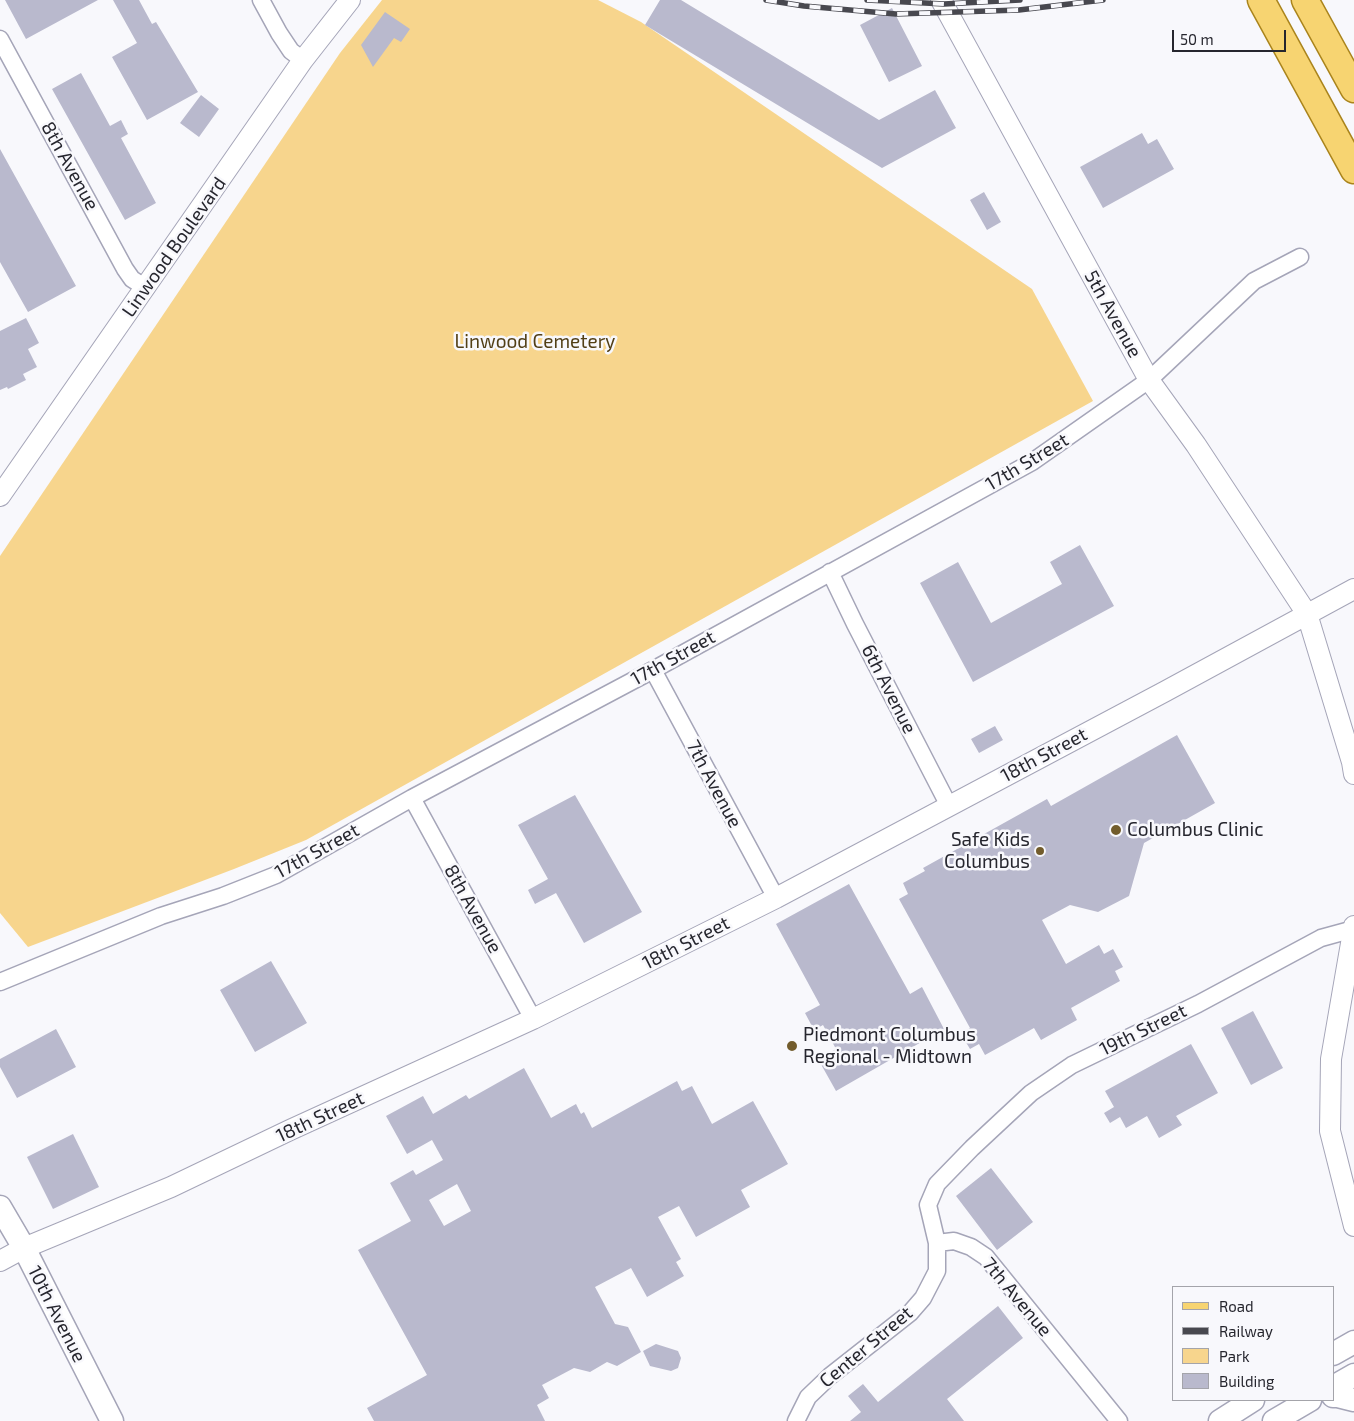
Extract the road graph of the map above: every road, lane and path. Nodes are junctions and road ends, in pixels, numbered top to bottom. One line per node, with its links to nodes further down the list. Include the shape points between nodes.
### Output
1 (261, 0): 7 (street, via 291,51)
2 (350, 0): 7 (street, Linwood Boulevard)
3 (941, 0): 12 (street, 5th Avenue)
4 (1261, 0): 9 (main road)
5 (1311, 10): 8 (main road)
6 (0, 39): 11 (street, 8th Avenue, via 125,269 132,279)
7 (303, 60): 11 (street, Linwood Boulevard)
8 (1354, 89)
9 (1354, 170)
10 (1300, 257): 12 (street, 17th Street, via 1254,281)
11 (146, 288): 13 (street, Linwood Boulevard)
12 (1149, 380): 14 (street, 17th Street, via 1032,462); 16 (street, 5th Avenue, via 1196,445)
13 (0, 496)
14 (830, 572): 17 (street, 17th Street); 20 (street, 6th Avenue)
15 (1354, 589): 16 (street, 18th Street)
16 (1307, 614): 18 (street, 5th Avenue); 20 (street, 18th Street)
17 (652, 670): 19 (street, 17th Street); 21 (street, 7th Avenue)
18 (1354, 774)
19 (412, 798): 23 (street, 17th Street, via 276,875 160,916); 24 (street, 8th Avenue)
20 (948, 806): 21 (street, 18th Street)
21 (776, 898): 24 (street, 18th Street)
22 (1354, 927): 26 (street, via 1331,1059 1330,1131); 27 (street, 19th Street, via 1321,938 1198,1004 1072,1065 1031,1093 937,1184 928,1205)
23 (0, 982)
24 (533, 1019): 28 (street, 18th Street, via 171,1187)
25 (0, 1207): 28 (main road, 10th Avenue)
26 (1354, 1226)
27 (937, 1243): 39 (street, Center Street, via 937,1271 923,1298 910,1313 824,1381 808,1398); 40 (street, 7th Avenue, via 954,1241 986,1257)
28 (24, 1248): 29 (street, 18th Street); 38 (main road, 10th Avenue)
29 (0, 1261)
30 (1354, 1342): 31 (main road)
31 (1334, 1353)
32 (1354, 1375): 33 (main road)
33 (1334, 1386)
34 (1334, 1396): 35 (main road)
35 (1354, 1400)
36 (1251, 1401): 41 (main road)
37 (1308, 1401): 42 (main road)
38 (112, 1421)
39 (796, 1421)
40 (1119, 1421)
41 (1220, 1421)
42 (1274, 1421)

